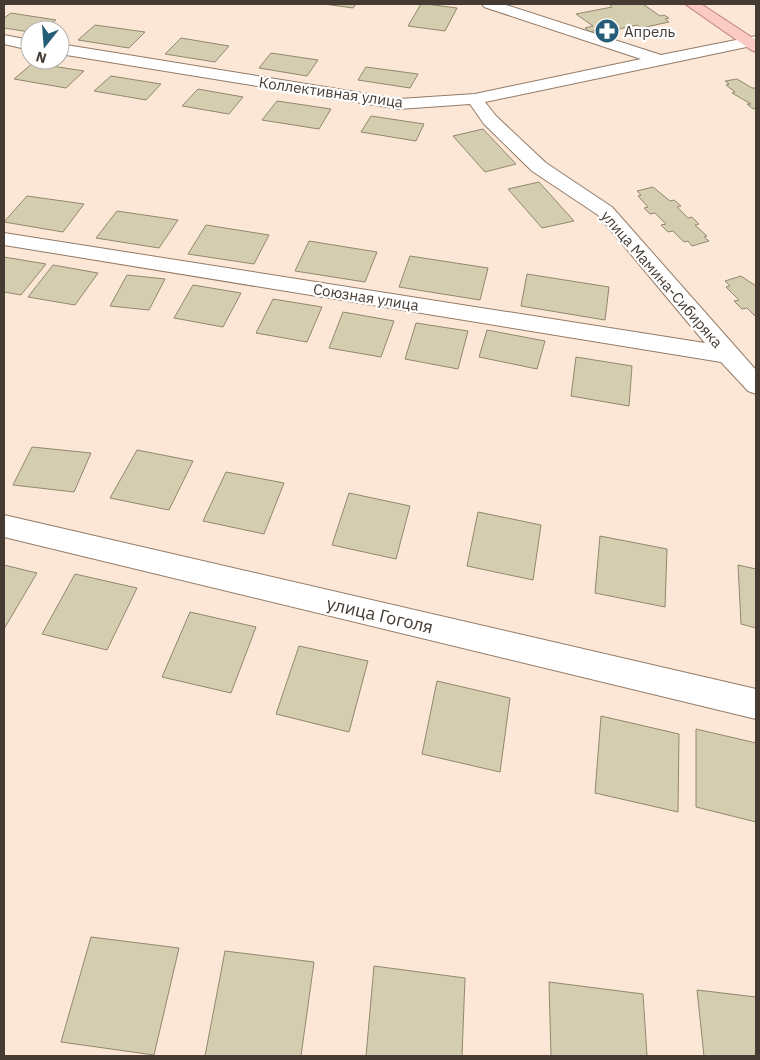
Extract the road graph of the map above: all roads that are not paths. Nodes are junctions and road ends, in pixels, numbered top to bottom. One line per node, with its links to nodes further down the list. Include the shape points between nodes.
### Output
1 (488, 4): 7 (street)
2 (692, 4): 5 (main road)
3 (4, 40): 4 (street)
4 (20, 43)
5 (754, 43): 7 (street, Коллективная улица)
6 (70, 51): 8 (street, Коллективная улица, via 400,104)
7 (657, 59): 8 (street, Коллективная улица)
8 (475, 99): 10 (street, улица Мамина-Сибиряка, via 490,120 539,167 605,211)
9 (4, 239): 10 (street, Союзная улица)
10 (728, 355): 11 (street, улица Мамина-Сибиряка)
11 (756, 385)
12 (4, 526): 13 (street, улица Гоголя)
13 (756, 704)

